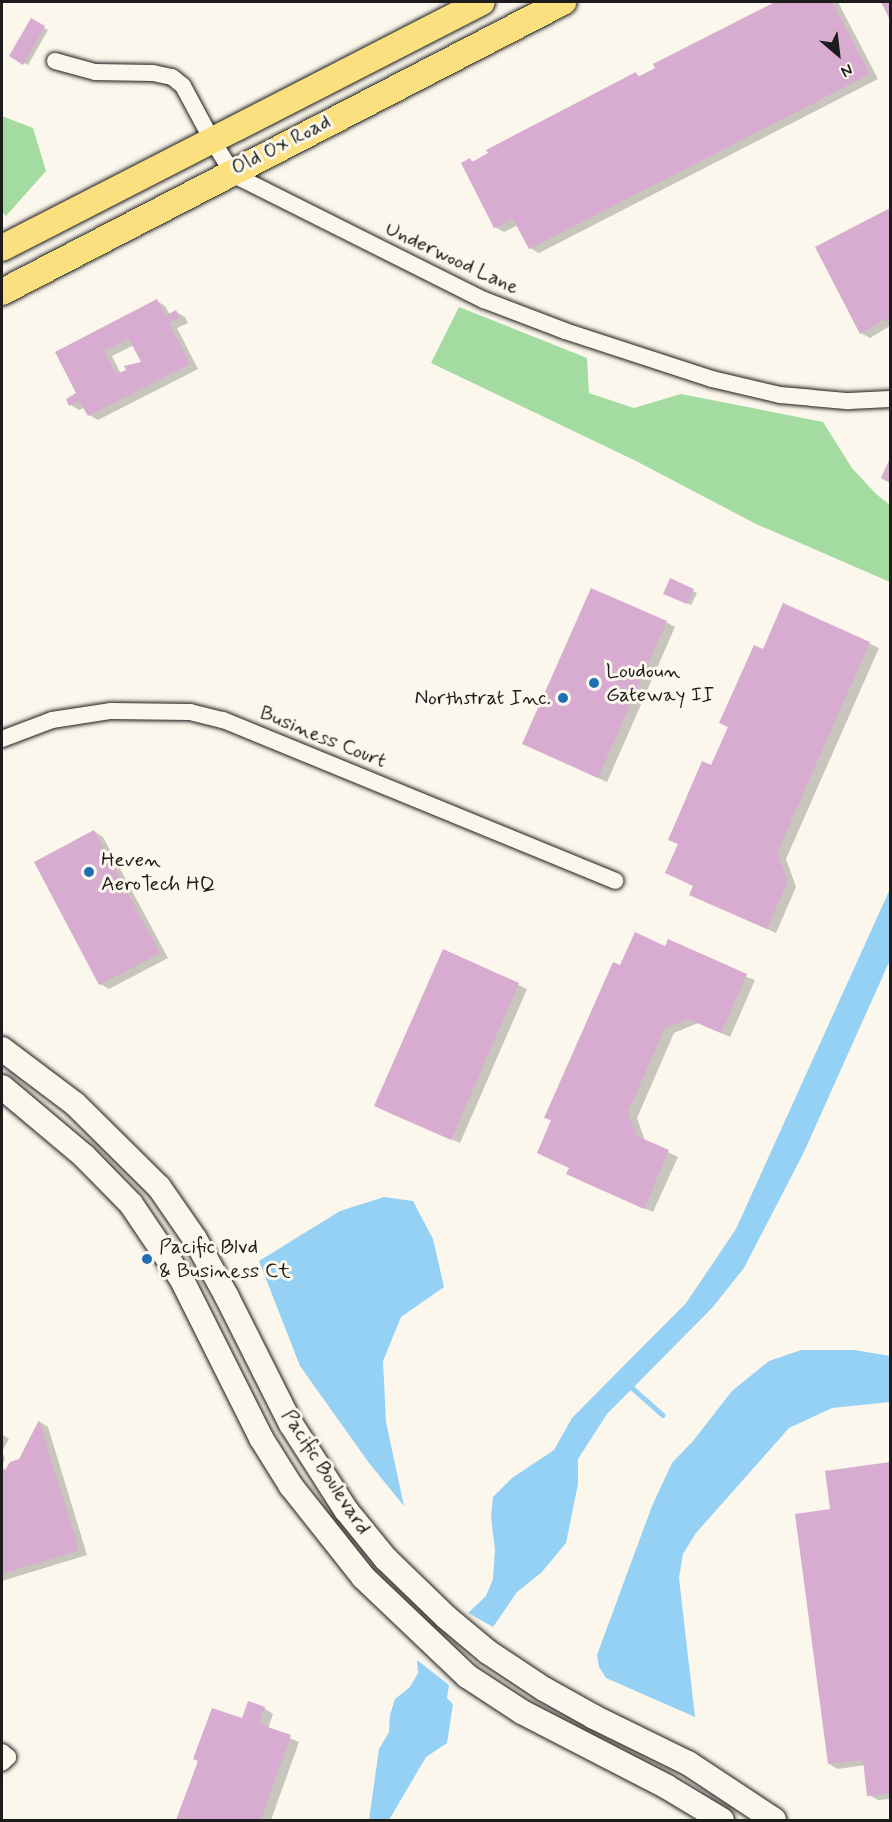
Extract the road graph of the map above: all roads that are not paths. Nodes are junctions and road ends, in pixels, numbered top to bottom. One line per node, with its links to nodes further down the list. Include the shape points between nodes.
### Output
1 (482, 2): 4 (main road, Old Ox Road)
2 (563, 2): 5 (main road, Old Ox Road)
3 (55, 61): 4 (street, Underwood Lane, via 95,72 172,78 183,86)
4 (212, 140): 5 (street, Underwood Lane); 6 (main road, Old Ox Road)
5 (231, 171): 7 (main road, Old Ox Road); 8 (street, Underwood Lane, via 258,189 474,295 556,328 712,379 780,395 849,401)
6 (2, 248)
7 (2, 292)
8 (891, 399)
9 (2, 739): 10 (street, Business Court, via 52,720 111,711 154,710 223,720)
10 (615, 881)
11 (2, 1049): 16 (main road, Pacific Boulevard, via 75,1104 159,1187 200,1249 291,1424 346,1510 386,1559 488,1652 594,1717 688,1763)
12 (2, 1087): 15 (main road, Pacific Boulevard, via 58,1133 130,1204 181,1278 261,1438 291,1486 363,1577 467,1676 522,1712 667,1787)
13 (2, 1752): 14 (street, via 8,1757)
14 (2, 1764)
15 (722, 1821)
16 (774, 1821)

